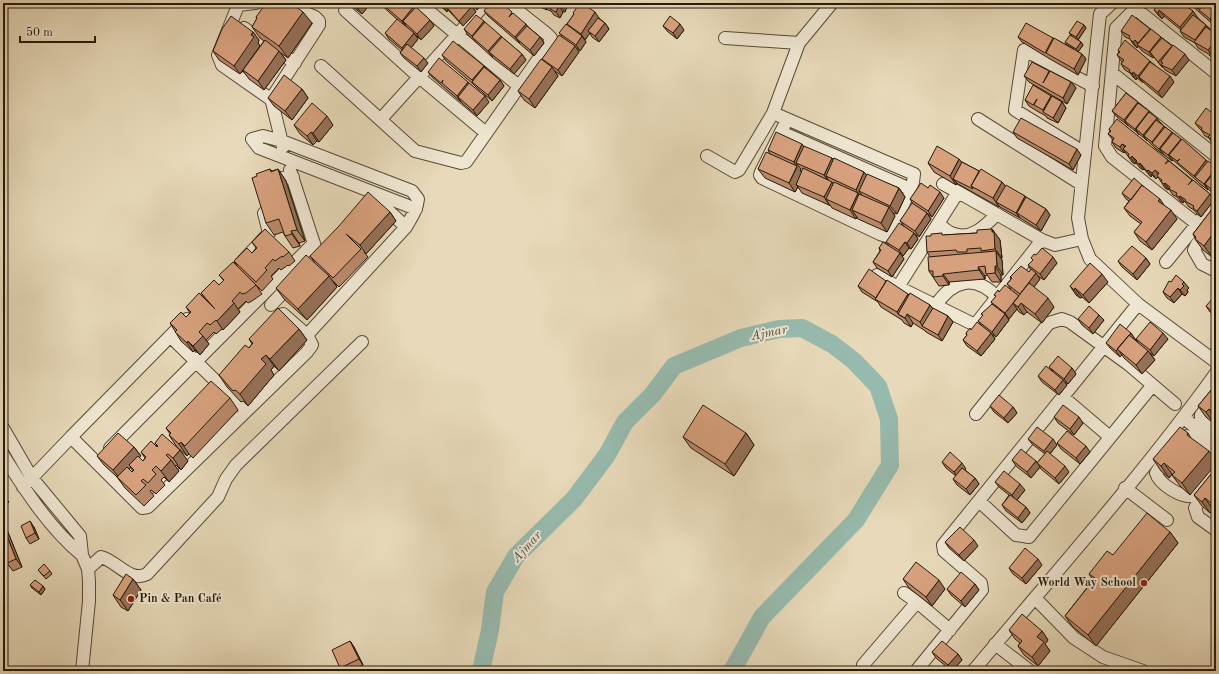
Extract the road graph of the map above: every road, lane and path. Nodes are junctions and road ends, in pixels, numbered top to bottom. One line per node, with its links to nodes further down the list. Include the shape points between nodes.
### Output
1 (256, 3): 8 (street)
2 (283, 3): 15 (street, via 319,21)
3 (419, 3): 12 (street)
4 (486, 3): 12 (street)
5 (508, 3): 21 (street, via 551,38 550,44)
6 (832, 3): 14 (street)
7 (1112, 3): 20 (street, via 1100,14)
8 (239, 4): 11 (street)
9 (1138, 6): 17 (street, via 1116,28); 18 (street)
10 (345, 10): 19 (street)
11 (233, 21): 15 (street); 22 (street, via 218,55 220,62 266,97)
12 (457, 36): 19 (street); 21 (street)
13 (725, 38): 14 (street)
14 (799, 43): 23 (street)
15 (295, 63): 22 (street)
16 (321, 66): 25 (street)
17 (1112, 73): 32 (street); 51 (street, via 1104,146 1112,157)
18 (1216, 74)
19 (419, 78): 25 (street); 28 (street)
20 (1093, 86): 30 (street); 30 (street, via 1024,50 1015,110)
21 (520, 87): 28 (street)
22 (271, 98): 29 (street)
23 (773, 112): 24 (street); 31 (street, via 739,170 735,172)
24 (788, 118): 27 (street); 41 (street, via 914,174)
25 (381, 119): 28 (street, via 415,151 461,163 466,162)
26 (978, 119): 40 (street)
27 (781, 132): 35 (street); 41 (street)
28 (486, 133)
29 (282, 141): 33 (street); 33 (street, via 263,136 252,139 258,148); 37 (street)
30 (1085, 153): 40 (street)
31 (707, 156)
32 (1216, 156)
33 (286, 159): 36 (street); 43 (street)
34 (749, 166): 35 (street)
35 (761, 171): 41 (street, via 762,178 886,236 892,230)
36 (292, 177): 38 (street); 55 (street)
37 (381, 179): 43 (street); 47 (street, via 416,194)
38 (258, 180)
39 (943, 184): 42 (street)
40 (1082, 184): 53 (street, via 1078,218)
41 (910, 190)
42 (958, 192): 48 (street); 50 (street)
43 (375, 193): 47 (street)
44 (1216, 201): 51 (street)
45 (261, 202): 59 (street, via 269,233)
46 (365, 206): 52 (street, via 373,199 378,201)
47 (416, 209): 52 (street)
48 (997, 214): 50 (street, via 977,233 966,235 954,234); 54 (street)
49 (1216, 220): 60 (street, via 1194,250 1202,264)
50 (938, 224): 62 (street)
51 (1197, 224): 58 (street)
52 (406, 226): 69 (street)
53 (1082, 239): 54 (street, via 1055,244); 65 (street, via 1090,259)
54 (1042, 240): 64 (street)
55 (314, 243): 57 (street); 63 (street)
56 (328, 244): 57 (street)
57 (318, 255): 66 (street)
58 (1166, 262)
59 (235, 270)
60 (1216, 271)
61 (877, 275): 62 (street)
62 (898, 287): 67 (street)
63 (262, 296): 66 (street); 74 (street)
64 (997, 298): 67 (street, via 980,284 959,284 950,288); 67 (street, via 975,325)
65 (1138, 304): 72 (street); 73 (street)
66 (272, 305): 69 (street, via 283,320)
67 (936, 305)
68 (197, 308): 70 (street)
69 (306, 335): 83 (street, via 312,345 307,352)
70 (170, 336): 74 (street); 88 (street)
71 (362, 342): 103 (street, via 236,465 218,497 147,574 134,576 101,557)
72 (1103, 347): 78 (street, via 1128,364); 80 (street); 84 (street, via 1070,322 1062,319 1049,323)
73 (1215, 360)
74 (196, 362): 77 (street); 93 (street)
75 (242, 363): 77 (street)
76 (1216, 373): 85 (street)
77 (220, 386): 82 (street); 83 (street)
78 (1152, 386): 81 (street); 89 (street)
79 (1216, 395): 87 (street, via 1201,414 1202,421)
80 (1063, 397): 89 (street); 99 (street)
81 (1175, 404)
82 (198, 409)
83 (246, 411): 93 (street, via 148,507 142,508 125,485)
84 (976, 414)
85 (1184, 418): 90 (street); 98 (street)
86 (3, 428): 95 (street)
87 (1216, 432)
88 (71, 437): 93 (street); 95 (street)
89 (1110, 437): 99 (street, via 1029,537 1016,535)
90 (1216, 444)
91 (3, 455): 97 (street)
92 (1216, 455): 94 (street, via 1187,436 1173,447 1156,473 1157,477 1175,492 1188,497 1193,496)
93 (97, 462)
94 (1216, 467)
95 (32, 478): 97 (street); 102 (street, via 80,536)
96 (1216, 479): 101 (street, via 1195,508 1198,517)
97 (23, 487): 102 (street, via 68,543)
98 (1125, 488): 100 (street); 105 (street)
99 (979, 501): 107 (street, via 944,545 944,551 981,583 982,590)
100 (1167, 520)
101 (1216, 530)
102 (82, 554): 103 (street)
103 (88, 569): 109 (street, via 89,601)
104 (904, 593): 106 (street)
105 (1036, 598): 108 (street); 114 (street, via 1074,638 1104,657)
106 (917, 602): 107 (street); 110 (street, via 863,665)
107 (950, 630): 111 (street)
108 (995, 644): 112 (street); 113 (street)
109 (82, 671)
110 (864, 671)
111 (916, 671)
112 (973, 671)
113 (1030, 671)
114 (1144, 671)

